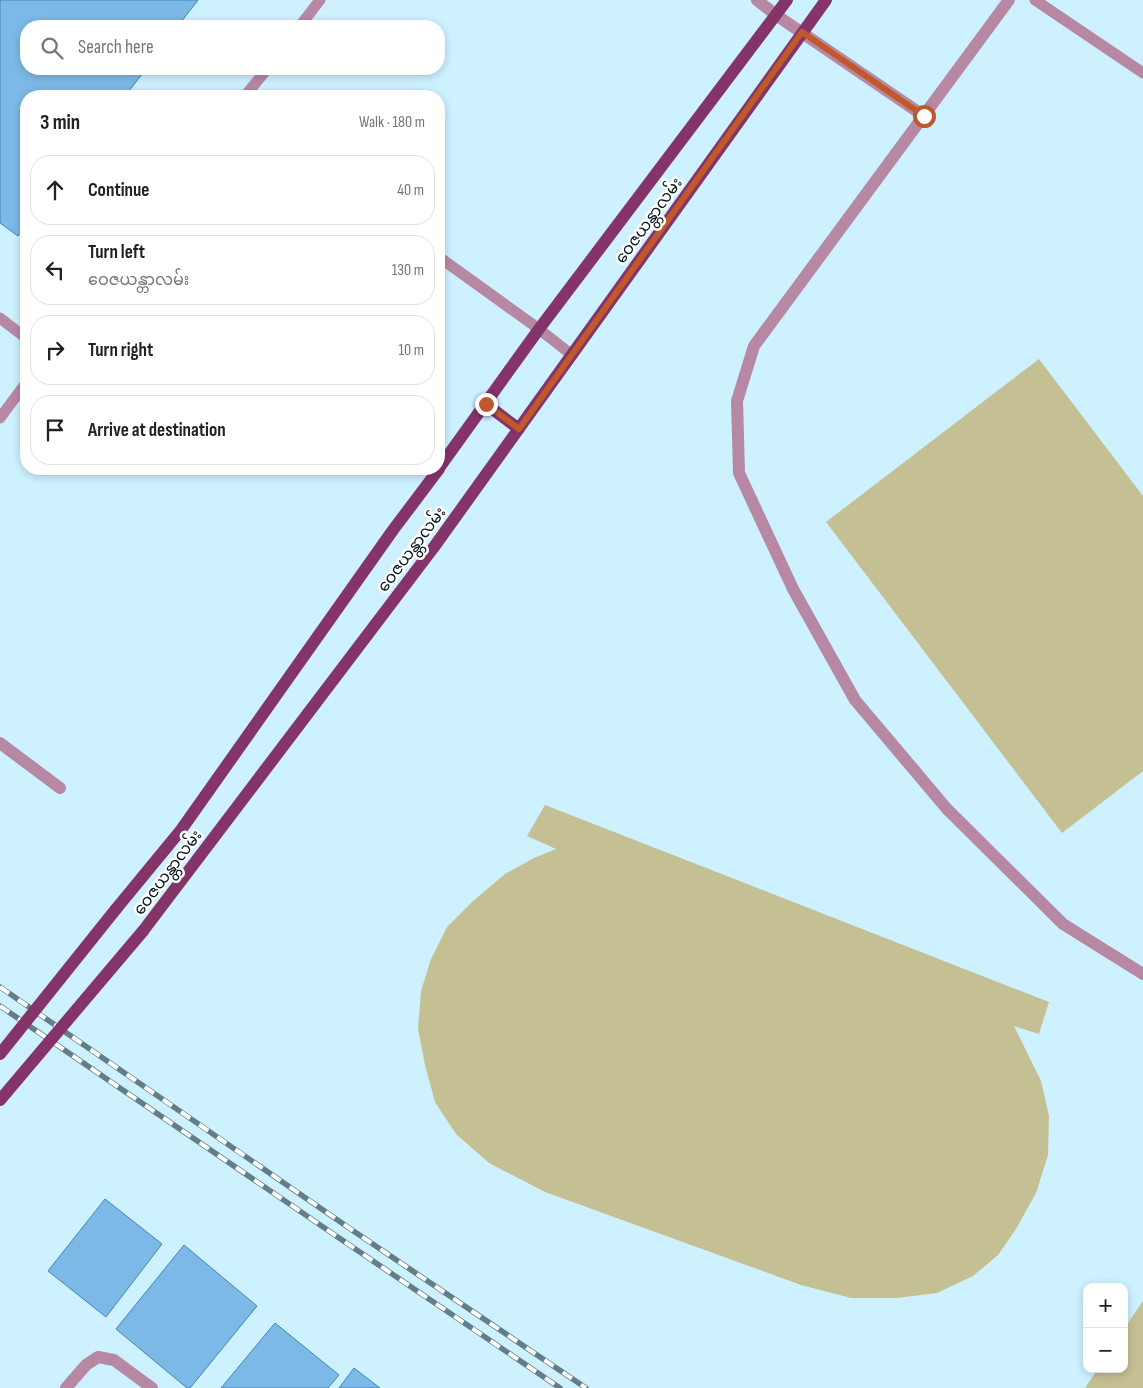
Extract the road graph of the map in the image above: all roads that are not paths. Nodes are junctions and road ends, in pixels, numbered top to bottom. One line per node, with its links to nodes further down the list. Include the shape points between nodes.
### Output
1 (320, 0): 8 (lane)
2 (758, 0): 7 (street)
3 (787, 0): 7 (main road, ဝေဇယန္တာလမ်း)
4 (826, 0): 9 (main road, ဝေဇယန္တာလမ်း)
5 (1009, 0): 13 (street)
6 (1035, 0): 10 (lane)
7 (776, 14): 9 (street); 16 (main road, ဝေဇယန္တာလမ်း)
8 (305, 20)
9 (802, 32): 13 (street); 18 (main road, ဝေဇယန္တာလမ်း)
10 (1143, 73)
11 (262, 75): 12 (lane)
12 (250, 90)
13 (924, 116): 27 (street, via 754,346 737,401 739,473 793,589 855,700 947,809 1064,924)
14 (445, 261): 16 (lane)
15 (0, 318): 17 (lane)
16 (540, 329): 18 (lane); 20 (main road, ဝေဇယန္တာလမ်း)
17 (20, 333)
18 (572, 355): 22 (main road, ဝေဇယန္တာလမ်း)
19 (20, 391): 21 (lane)
20 (486, 404): 22 (main road); 23 (main road, ဝေဇယန္တာလမ်း)
21 (0, 418)
22 (519, 429): 29 (main road, ဝေဇယန္တာလမ်း, bridge, via 434,547 143,931)
23 (445, 461)
24 (434, 475): 28 (main road, ဝေဇယန္တာလမ်း, bridge, via 181,830)
25 (0, 743): 26 (street)
26 (60, 788)
27 (1143, 974)
28 (0, 1054)
29 (0, 1100)
30 (66, 1388): 31 (street, via 86,1365 98,1357 114,1360)
31 (152, 1388)

